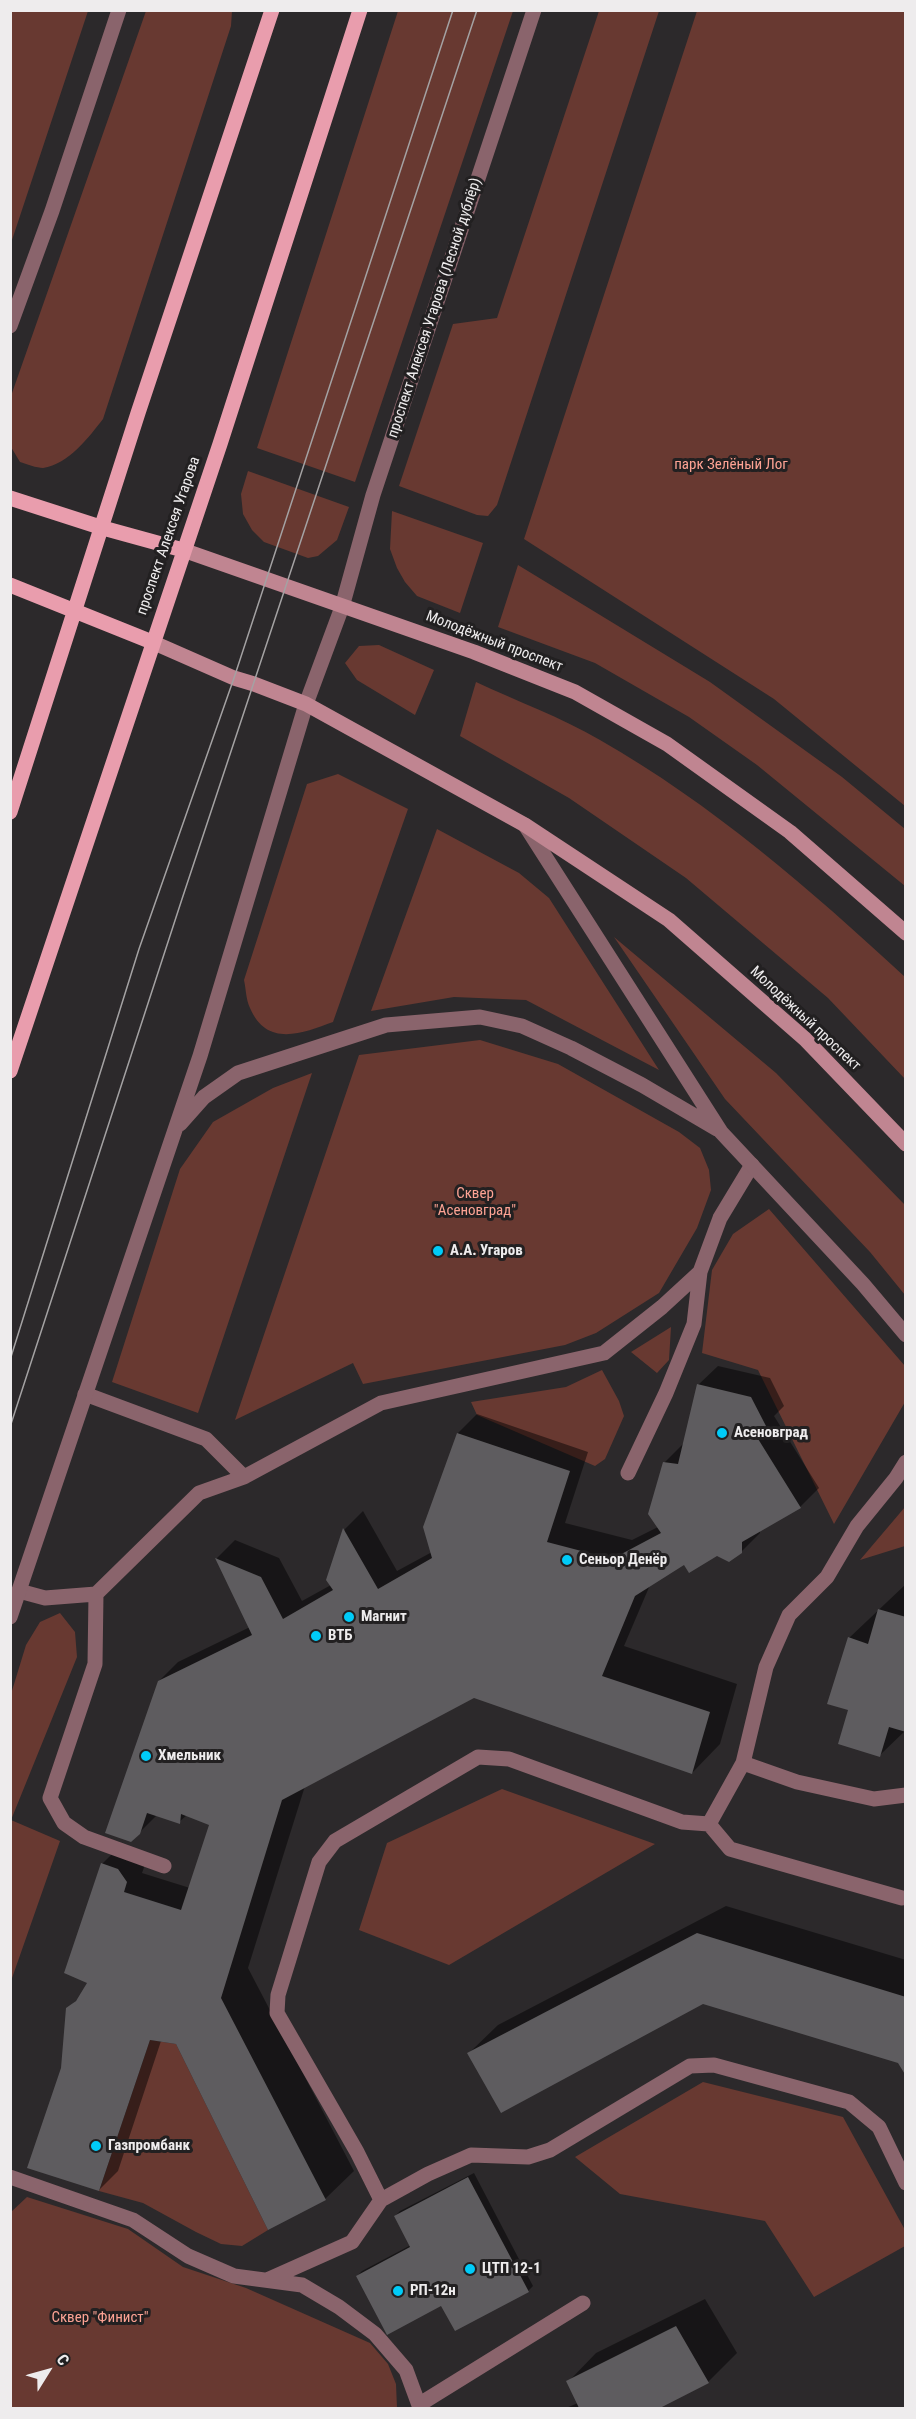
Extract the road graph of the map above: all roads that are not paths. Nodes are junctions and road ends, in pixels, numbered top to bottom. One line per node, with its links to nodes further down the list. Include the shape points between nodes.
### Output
1 (119, 10): 5 (street)
2 (272, 10): 7 (main road)
3 (360, 10): 8 (main road, проспект Алексея Угарова)
4 (534, 10): 10 (street, проспект Алексея Угарова (Лесной дублёр), via 373,495)
5 (10, 327)
6 (10, 498): 7 (main road, Молодёжный проспект)
7 (103, 528): 8 (main road, Молодёжный проспект); 11 (main road)
8 (183, 550): 10 (main road, Молодёжный проспект); 12 (main road, проспект Алексея Угарова)
9 (10, 585): 11 (main road, Молодёжный проспект)
10 (342, 607): 13 (street, проспект Алексея Угарова (Лесной дублёр)); 16 (main road, Молодёжный проспект, via 575,692 667,744 790,832)
11 (74, 611): 12 (main road, Молодёжный проспект); 14 (main road)
12 (152, 642): 13 (main road, Молодёжный проспект); 17 (main road, проспект Алексея Угарова)
13 (306, 704): 15 (main road, Молодёжный проспект); 18 (street, проспект Алексея Угарова (Лесной дублёр))
14 (10, 812)
15 (525, 825): 19 (street, Молодёжный проспект); 20 (main road, Молодёжный проспект, via 669,920 805,1039)
16 (906, 933)
17 (10, 1071)
18 (176, 1128): 19 (street, via 204,1097 238,1072 386,1025 480,1017 522,1026 571,1048); 24 (street, проспект Алексея Угарова (Лесной дублёр))
19 (721, 1131): 21 (street)
20 (906, 1144)
21 (752, 1164): 22 (street, via 720,1218); 23 (street)
22 (700, 1272): 26 (street, via 694,1324); 27 (street, via 604,1353 381,1403)
23 (906, 1335)
24 (85, 1394): 27 (street, via 206,1439); 28 (street, проспект Алексея Угарова (Лесной дублёр))
25 (906, 1462): 31 (street, via 857,1526 827,1577 789,1615 766,1667)
26 (628, 1473)
27 (244, 1477): 29 (street, via 199,1493)
28 (20, 1591): 29 (street, via 45,1598); 30 (street, проспект Алексея Угарова (Лесной дублёр))
29 (96, 1594): 34 (street, via 95,1664 50,1798 64,1823 84,1838)
30 (10, 1617)
31 (743, 1763): 32 (street, via 797,1782 874,1799); 33 (street)
32 (906, 1795)
33 (709, 1824): 35 (street, via 730,1849); 38 (street, via 681,1822 509,1760 478,1757 335,1841 319,1862 278,1995 277,2013)
34 (164, 1866)
35 (902, 1898)
36 (10, 2177): 39 (street, via 133,2220 188,2256 234,2276)
37 (906, 2183): 38 (street, via 879,2127 849,2102 714,2065 690,2066 550,2150 528,2157 471,2155)
38 (381, 2200): 39 (street, via 352,2242)
39 (269, 2279): 41 (street, via 302,2284 375,2334 406,2370)
40 (583, 2303): 41 (street)
41 (420, 2406)

